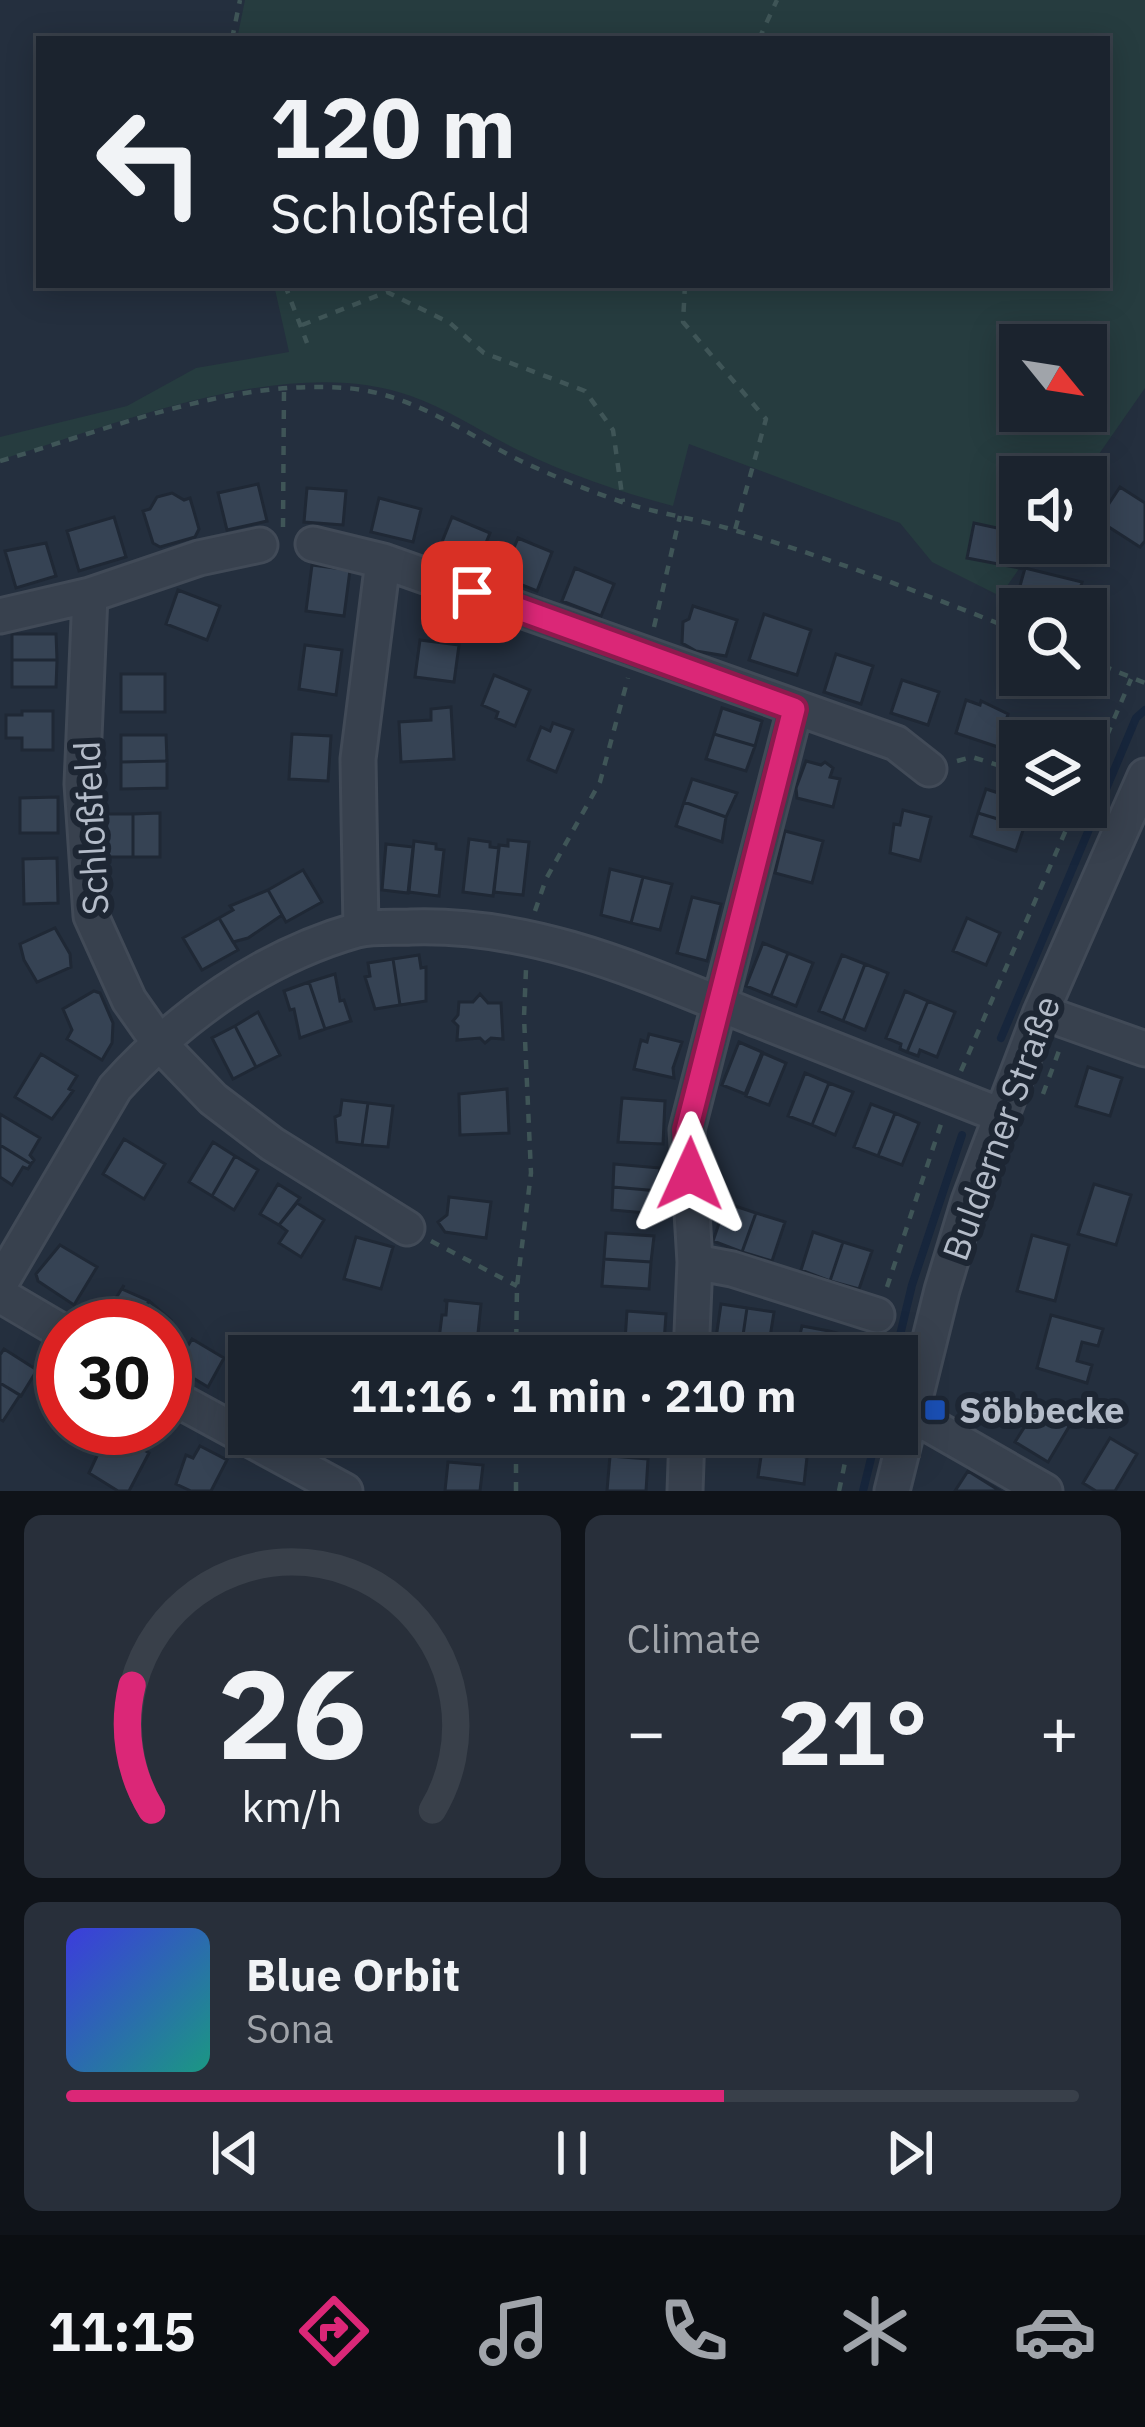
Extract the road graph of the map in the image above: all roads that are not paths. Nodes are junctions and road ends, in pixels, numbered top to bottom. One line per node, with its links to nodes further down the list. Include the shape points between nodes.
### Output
1 (383, 561): 2 (street, via 285,544 199,558); 4 (street); 7 (street, via 358,759)
2 (90, 595): 3 (street); 10 (street, Schloßfeld, via 82,784 91,916 129,1000)
3 (0, 616)
4 (794, 709): 5 (street, via 896,743); 8 (street)
5 (929, 769)
6 (1145, 776): 9 (street, Bulderner Straße)
7 (361, 929): 8 (street, via 528,935); 10 (street, via 224,990)
8 (719, 1004): 12 (street); 14 (street, via 687,1130)
9 (1041, 1012): 11 (street); 12 (street, Bulderner Straße)
10 (160, 1044): 13 (street, Schloßfeld, via 257,1133); 15 (street, via 115,1088)
11 (1145, 1048)
12 (1000, 1115): 20 (street, Bulderner Straße)
13 (406, 1228)
14 (695, 1262): 17 (street); 19 (street)
15 (0, 1284)
16 (0, 1295): 18 (street)
17 (877, 1315)
18 (36, 1317)
19 (692, 1335)
20 (918, 1387)
21 (192, 1408): 25 (street)
22 (918, 1422): 28 (street)
23 (687, 1455): 26 (street)
24 (901, 1455): 27 (street, Bulderner Straße)
25 (345, 1491)
26 (685, 1491)
27 (892, 1491)
28 (1045, 1491)

